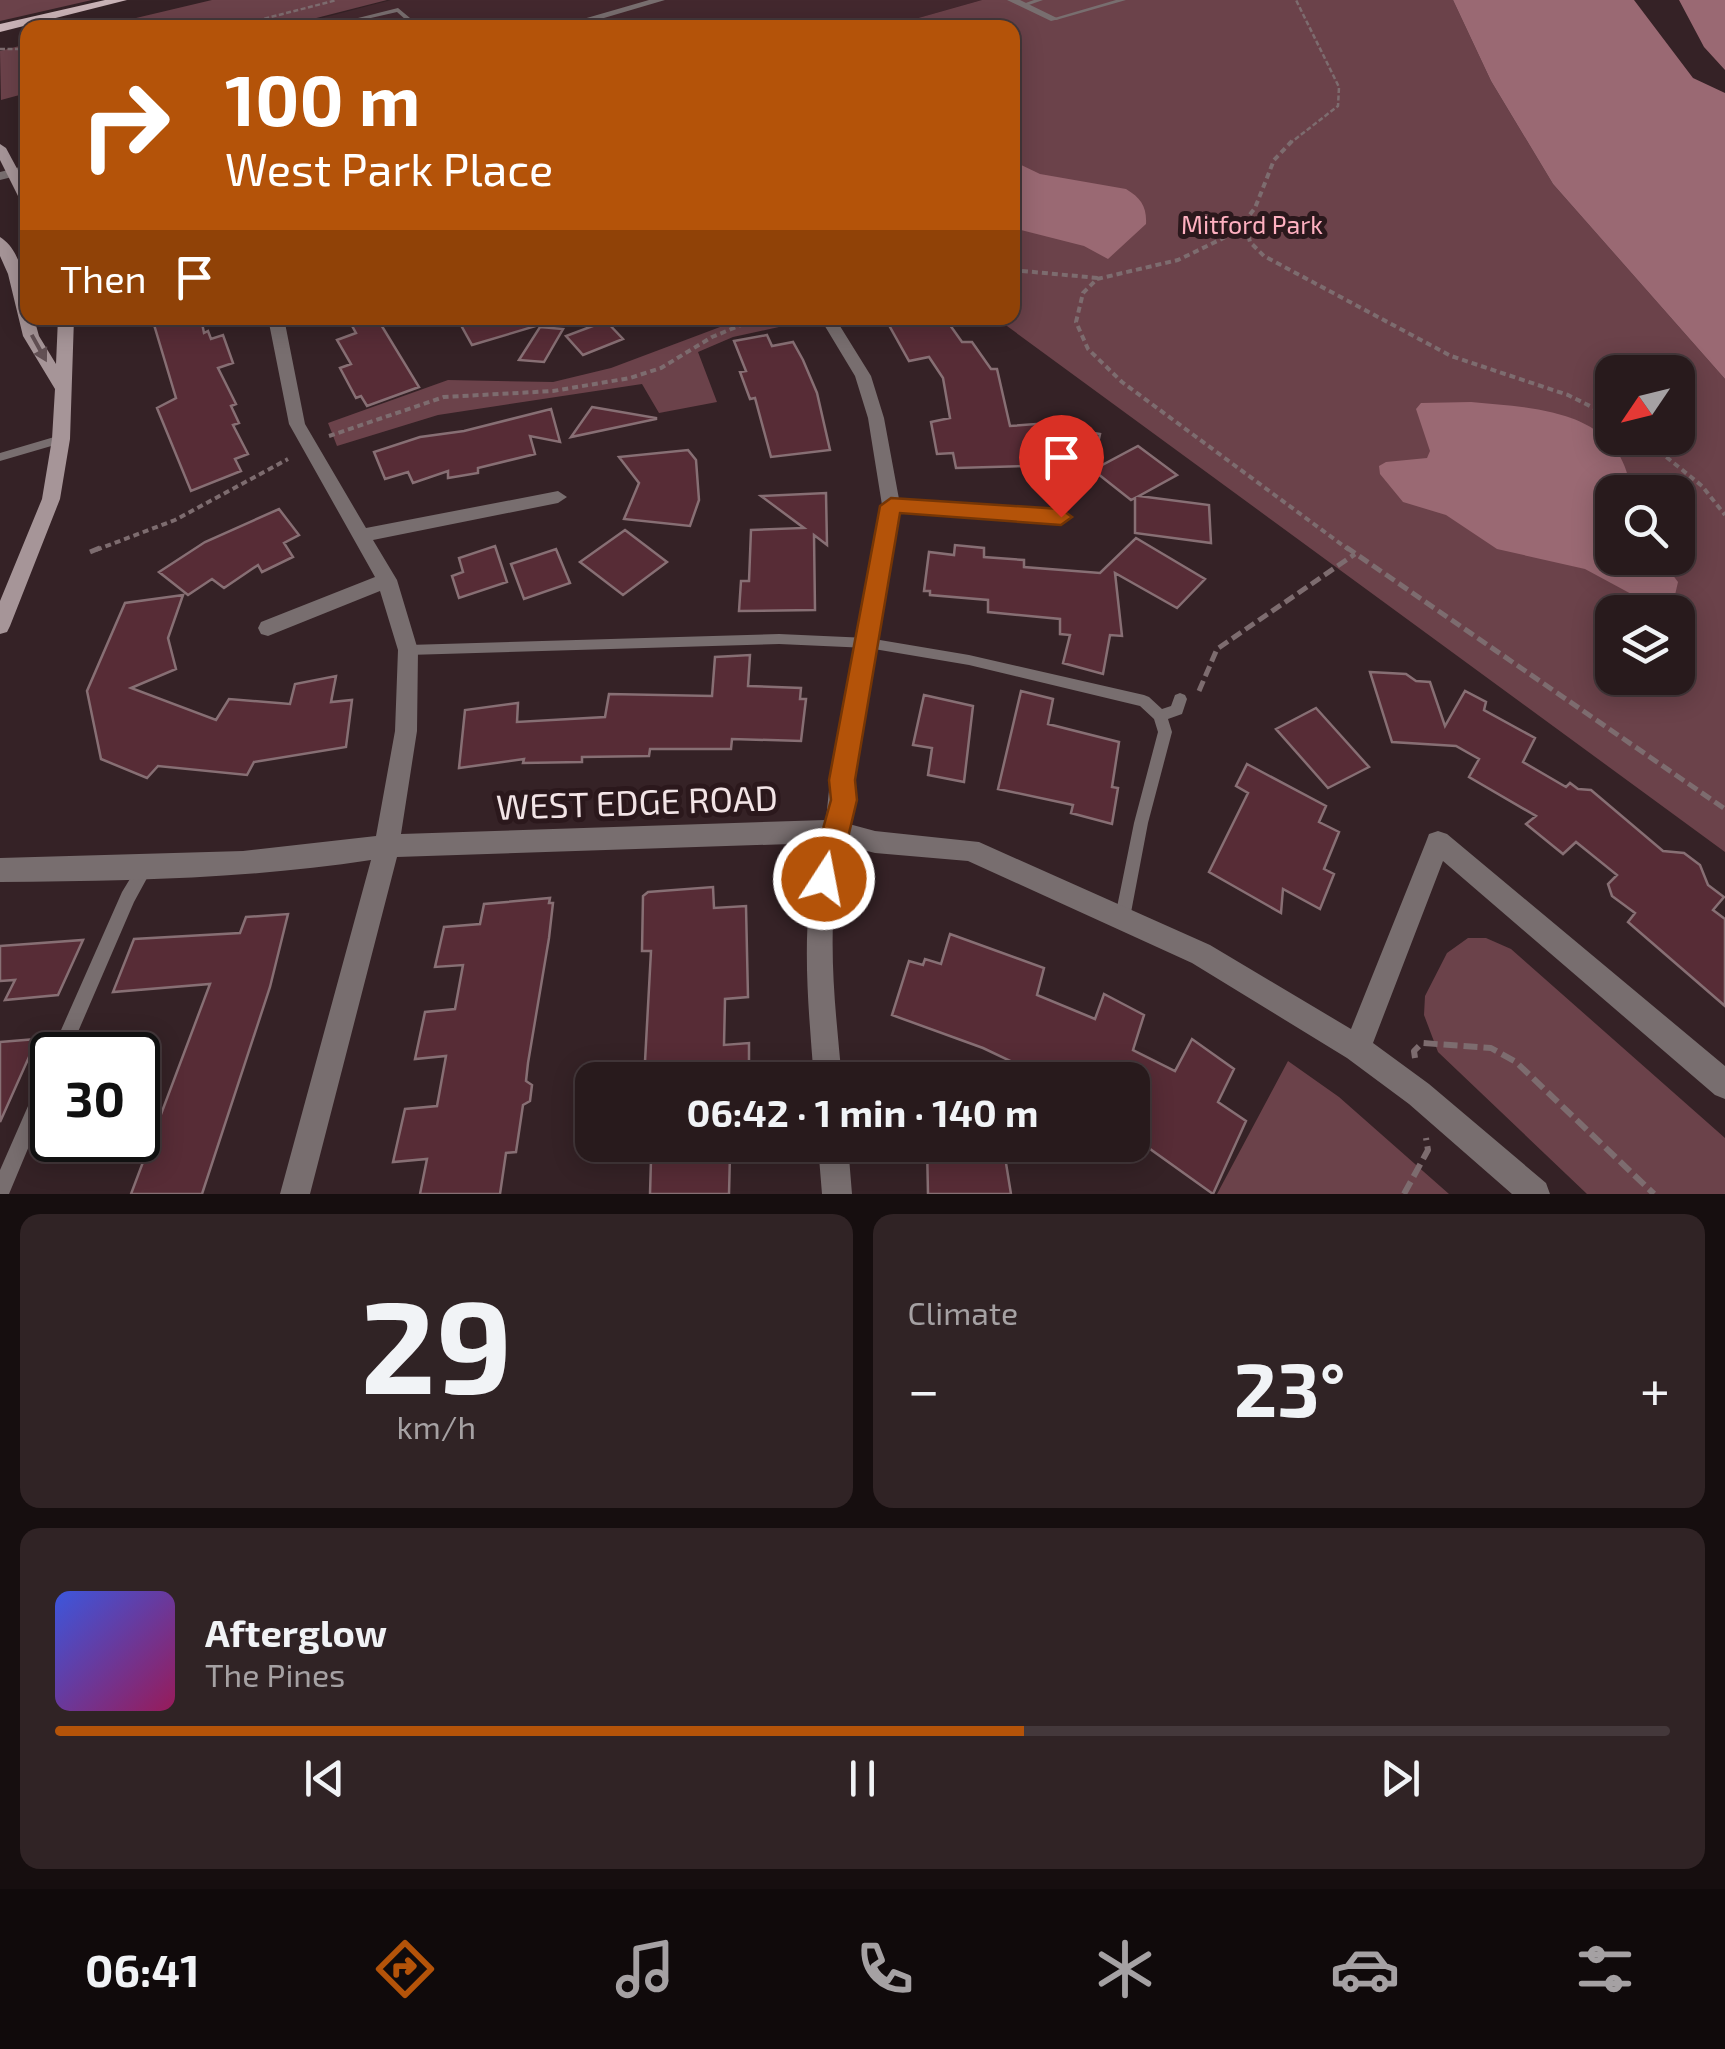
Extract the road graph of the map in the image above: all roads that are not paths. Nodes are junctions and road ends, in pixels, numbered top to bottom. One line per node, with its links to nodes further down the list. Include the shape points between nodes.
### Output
1 (120, 0): 7 (main road)
2 (660, 0): 10 (street)
3 (1040, 0): 5 (lane)
4 (1123, 0): 6 (lane)
5 (1017, 2): 6 (street)
6 (1054, 19)
7 (34, 20)
8 (353, 20): 9 (lane, via 398,10)
9 (410, 20)
10 (586, 20)
11 (0, 148): 12 (street)
12 (14, 172)
13 (0, 240): 14 (street, one-way to 14)
14 (20, 292)
15 (29, 325): 19 (street, one-way to 19)
16 (66, 325): 19 (street)
17 (277, 325): 25 (street, via 297,424)
18 (832, 325): 23 (street, via 863,376)
19 (62, 388): 20 (street)
20 (60, 439): 21 (lane); 27 (street, via 52,499)
21 (0, 457)
22 (558, 497): 25 (street)
23 (891, 506): 24 (street); 29 (street)
24 (1061, 517)
25 (363, 535): 26 (street)
26 (388, 580): 28 (street); 30 (street)
27 (2, 618)
28 (268, 628)
29 (868, 644): 30 (lane, via 778,639); 32 (lane, via 1144,701); 33 (street, via 842,780 844,800)
30 (408, 650): 34 (street, via 406,731)
31 (1187, 703): 32 (lane)
32 (1160, 716): 37 (lane, via 1165,732)
33 (833, 831): 34 (street, WEST EDGE ROAD); 37 (street, WEST EDGE ROAD, via 874,842 970,850); 40 (street, via 820,975)
34 (387, 846): 35 (street, WEST EDGE ROAD); 45 (street)
35 (144, 868): 36 (street, WEST EDGE ROAD); 38 (lane)
36 (0, 870)
37 (1123, 916): 39 (street, WEST EDGE ROAD, via 1201,954)
38 (69, 1032)
39 (1358, 1048): 41 (street, via 1438,842); 47 (street, WEST EDGE ROAD)
40 (827, 1062)
41 (1725, 1085)
42 (30, 1122): 44 (lane)
43 (834, 1162): 46 (street)
44 (0, 1192)
45 (295, 1194)
46 (837, 1194)
47 (1535, 1194)

